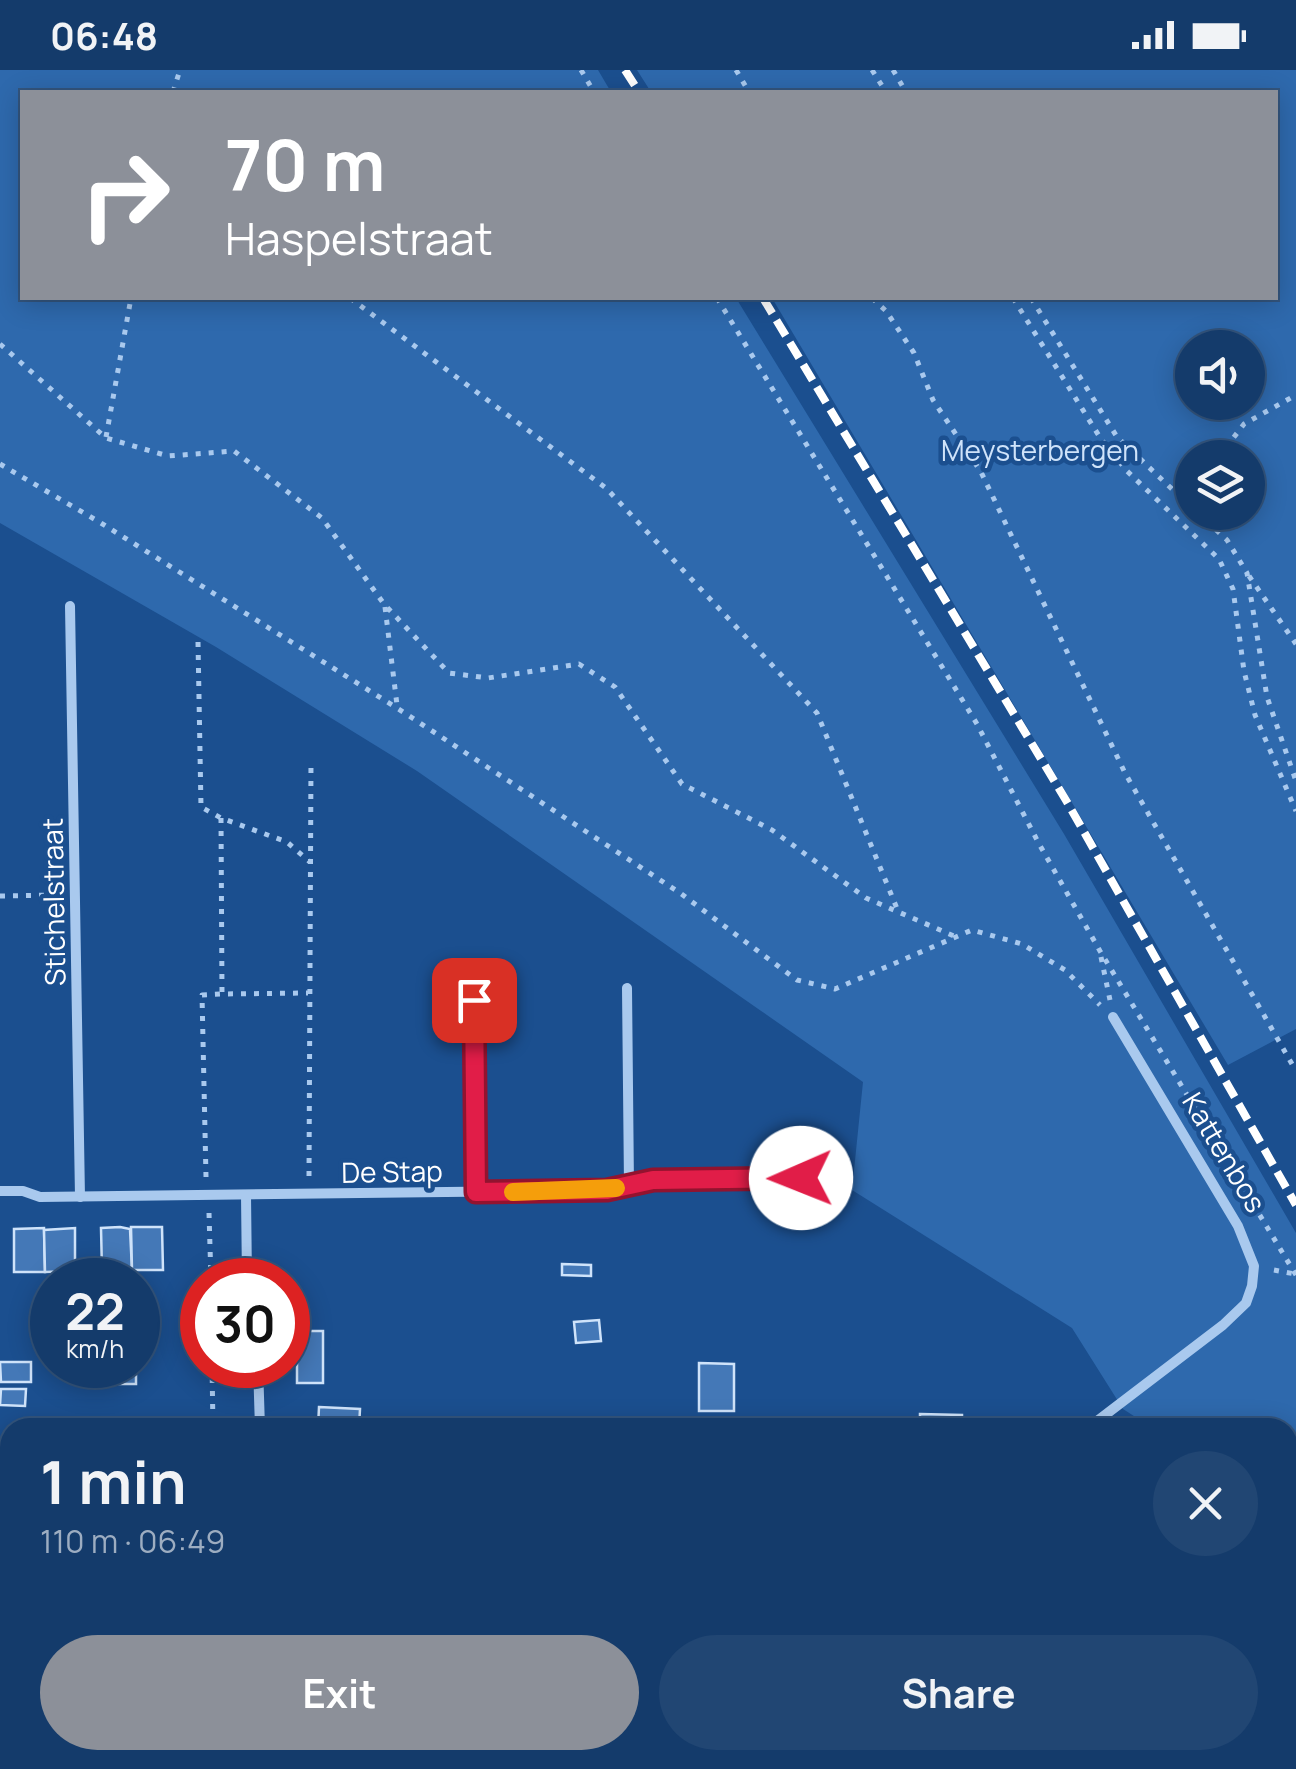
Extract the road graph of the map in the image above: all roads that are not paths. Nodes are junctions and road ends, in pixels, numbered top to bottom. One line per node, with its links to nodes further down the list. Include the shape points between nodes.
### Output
1 (70, 606): 10 (street, Stichelstraat)
2 (627, 988): 6 (street)
3 (474, 1000): 8 (street)
4 (1113, 1017): 14 (street, Kattenbos, via 1238,1226 1254,1266 1246,1303)
5 (838, 1178): 6 (street, De Stap, via 653,1180)
6 (629, 1186): 8 (street, De Stap)
7 (0, 1191): 10 (street, De Stap)
8 (476, 1192): 9 (street, De Stap)
9 (246, 1195): 10 (street, De Stap); 11 (street)
10 (80, 1197)
11 (247, 1258)
12 (259, 1388): 13 (street)
13 (260, 1418)
14 (1101, 1418)

